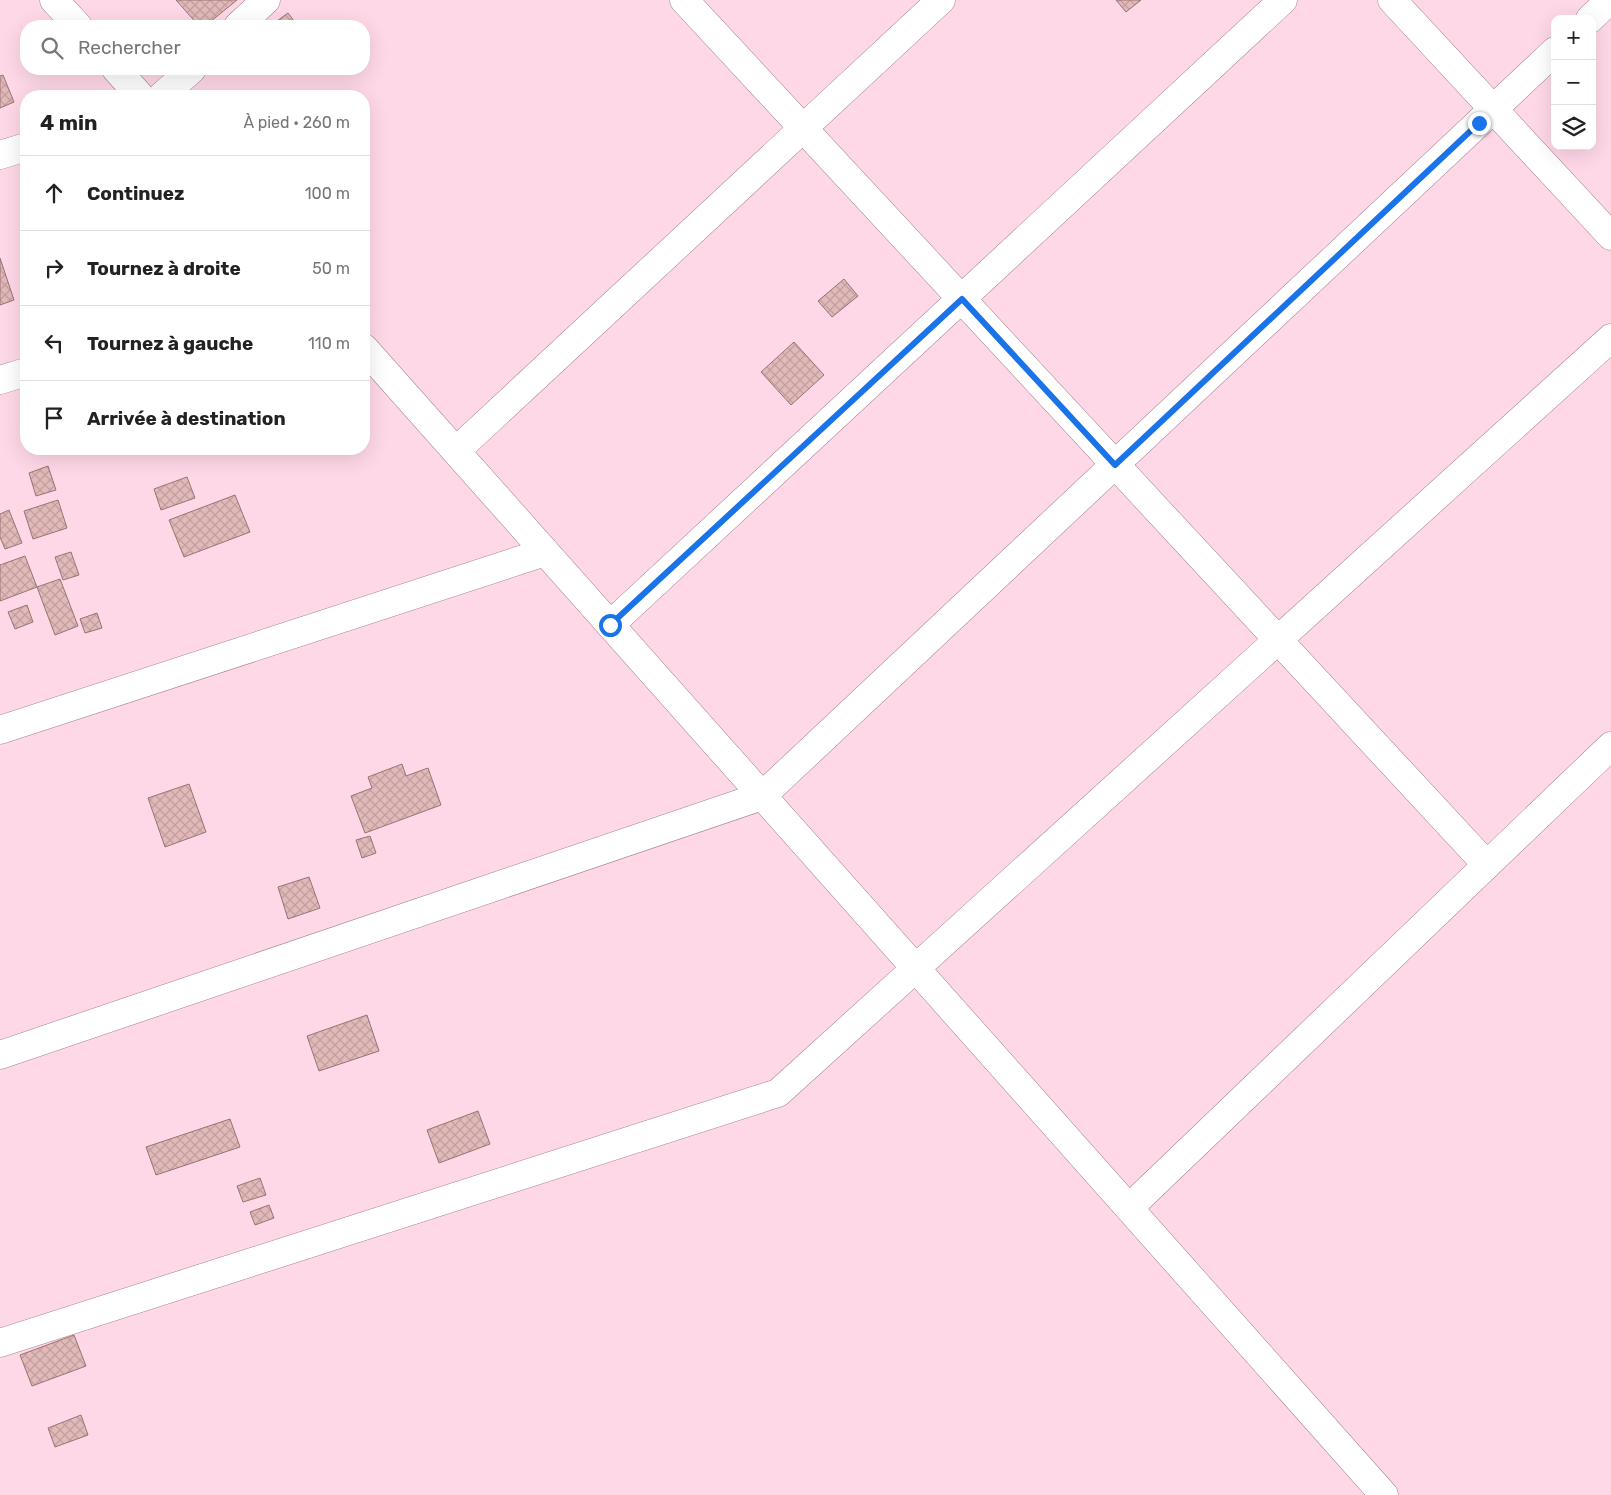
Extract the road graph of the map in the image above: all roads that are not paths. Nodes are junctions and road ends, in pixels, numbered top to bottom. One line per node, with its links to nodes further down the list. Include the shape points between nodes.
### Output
1 (54, 0): 9 (street)
2 (266, 0): 10 (street)
3 (684, 0): 17 (street)
4 (941, 0): 17 (street)
5 (1283, 0): 21 (street)
6 (1392, 0): 16 (street)
7 (1610, 0): 8 (street)
8 (1594, 15)
9 (72, 20)
10 (244, 20)
11 (1551, 55): 16 (street)
12 (121, 75): 14 (street)
13 (185, 75): 15 (street)
14 (135, 90)
15 (169, 90)
16 (1493, 109): 20 (street); 27 (street)
17 (803, 128): 21 (street); 26 (street)
18 (20, 149): 19 (street)
19 (0, 155)
20 (1611, 236)
21 (962, 299): 27 (street); 29 (street)
22 (1611, 338): 30 (street)
23 (370, 355): 26 (street)
24 (20, 374): 25 (street)
25 (0, 380)
26 (456, 451): 28 (street)
27 (1115, 465): 30 (street); 33 (street)
28 (545, 552): 29 (street); 31 (street)
29 (610, 625): 33 (street)
30 (1278, 640): 34 (street); 35 (street)
31 (0, 730)
32 (1611, 746): 34 (street)
33 (762, 796): 35 (street); 36 (street)
34 (1487, 865): 37 (street)
35 (915, 968): 37 (street); 38 (street, via 778,1093)
36 (0, 1055)
37 (1129, 1208): 39 (street)
38 (0, 1343)
39 (1384, 1495)

